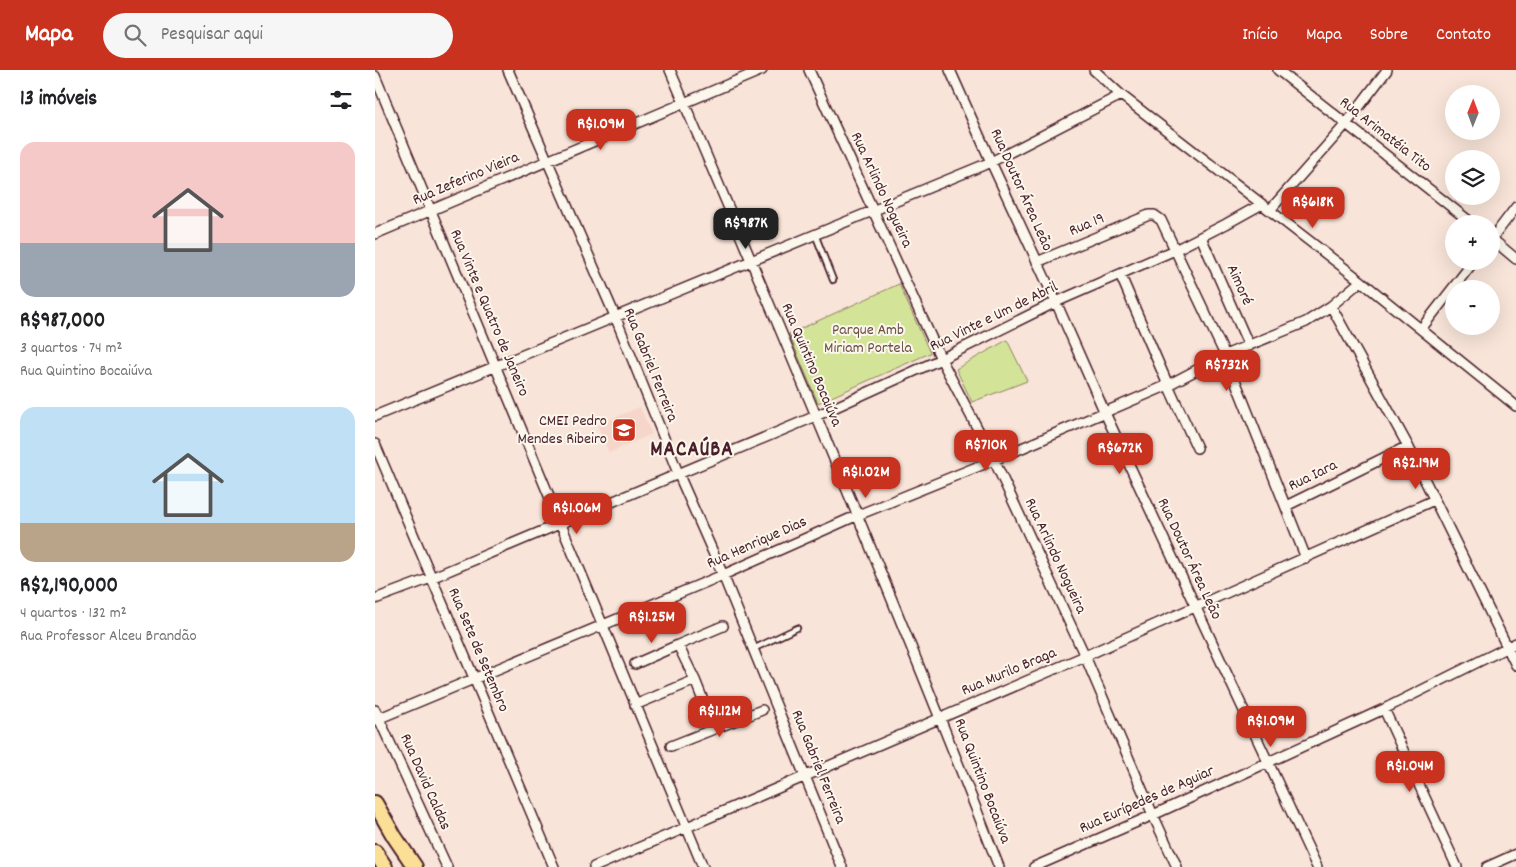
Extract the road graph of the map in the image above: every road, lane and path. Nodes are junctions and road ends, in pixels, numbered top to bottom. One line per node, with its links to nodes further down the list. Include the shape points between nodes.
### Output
1 (508, 70): 13 (street, Rua Gabriel Ferreira)
2 (670, 70): 11 (street, Rua Quintino Bocaiúva)
3 (762, 70): 11 (street, Rua Zeferino Vieira)
4 (809, 70): 17 (street, Rua Arlindo Nogueira)
5 (950, 70): 14 (street, Rua Doutor Área Leão)
6 (1278, 70): 12 (street, Rua Arimatéia Tito)
7 (1387, 70): 12 (street)
8 (1099, 71): 10 (street)
9 (375, 76): 19 (street, Rua Vinte e Quatro de Janeiro)
10 (1121, 95): 14 (street); 15 (street)
11 (684, 103): 13 (street, Rua Zeferino Vieira); 28 (street, Rua Quintino Bocaiúva)
12 (1346, 124): 18 (street); 20 (street, Rua Arimatéia Tito)
13 (547, 161): 19 (street, Rua Zeferino Vieira); 36 (street, Rua Gabriel Ferreira)
14 (991, 162): 17 (street); 29 (street, Rua Doutor Área Leão)
15 (1262, 204): 18 (street); 24 (street, Rua Vinte e Um de Abril)
16 (1516, 207): 21 (street)
17 (874, 210): 23 (street); 40 (street, Rua Arlindo Nogueira)
18 (1270, 210): 33 (street)
19 (430, 211): 22 (street, Rua Zeferino Vieira); 41 (street, Rua Vinte e Quatro de Janeiro)
20 (1462, 215)
21 (1500, 227)
22 (375, 234)
23 (815, 234): 28 (street); 32 (lane)
24 (1201, 237): 26 (street, Rua Vinte e Um de Abril); 38 (street, Aimoré)
25 (1500, 246): 27 (street)
26 (1175, 250): 29 (street, Rua 19, via 1161,220 1149,215); 31 (street, Rua Vinte e Um de Abril); 39 (street)
27 (1516, 258)
28 (751, 260): 36 (street); 46 (street, Rua Quintino Bocaiúva)
29 (1037, 262): 34 (street, Rua Doutor Área Leão)
30 (1467, 270): 37 (street)
31 (1120, 274): 34 (street, Rua Vinte e Um de Abril); 42 (street)
32 (833, 280)
33 (1361, 282): 35 (street, Rua Henrique Dias); 37 (street)
34 (1057, 302): 40 (street, Rua Vinte e Um de Abril); 44 (street, Rua Doutor Área Leão)
35 (1331, 306): 38 (street, Rua Henrique Dias, via 1306,322); 48 (street)
36 (615, 316): 41 (street); 51 (street, Rua Gabriel Ferreira)
37 (1421, 329): 43 (street)
38 (1249, 346): 39 (street, Rua Henrique Dias)
39 (1225, 355): 42 (street, Rua Henrique Dias); 53 (street)
40 (941, 359): 46 (street, Rua Vinte e Um de Abril); 50 (street, Rua Arlindo Nogueira)
41 (495, 366): 45 (street); 55 (street, Rua Vinte e Quatro de Janeiro)
42 (1168, 385): 44 (street, Rua Henrique Dias); 49 (street)
43 (1516, 406)
44 (1105, 413): 50 (street, Rua Henrique Dias); 60 (street, Rua Doutor Área Leão)
45 (375, 416)
46 (816, 416): 51 (street, Rua Vinte e Um de Abril); 54 (street, Rua Quintino Bocaiúva)
47 (375, 444): 58 (street, Rua Sete de Setembro)
48 (1408, 446): 52 (street); 53 (street, Rua Iara)
49 (1197, 448)
50 (993, 460): 54 (street, Rua Henrique Dias); 68 (street, Rua Arlindo Nogueira)
51 (678, 473): 55 (street, Rua Vinte e Um de Abril); 57 (street, Rua Gabriel Ferreira)
52 (1434, 500): 56 (street, Rua Murilo Braga); 66 (street)
53 (1286, 506): 56 (street)
54 (858, 515): 57 (street, Rua Henrique Dias); 77 (street, Rua Quintino Bocaiúva)
55 (560, 524): 58 (street, Rua Vinte e Um de Abril); 61 (street, Rua Vinte e Quatro de Janeiro)
56 (1306, 558): 60 (street, Rua Murilo Braga)
57 (723, 575): 61 (street, Rua Henrique Dias); 67 (street, Rua Gabriel Ferreira)
58 (431, 578): 59 (street, Rua Vinte e Um de Abril); 71 (street, Rua Sete de Setembro)
59 (375, 600)
60 (1195, 608): 68 (street, Rua Murilo Braga); 80 (street, Rua Doutor Área Leão)
61 (603, 625): 71 (street, Rua Henrique Dias); 73 (street, Rua Vinte e Quatro de Janeiro)
62 (723, 626): 65 (street)
63 (797, 628): 67 (lane)
64 (1516, 643): 66 (street, Rua Eurípedes de Aguiar)
65 (678, 645): 69 (street); 72 (street)
66 (1507, 648): 70 (street); 74 (street, Rua Eurípedes de Aguiar)
67 (753, 649): 81 (street, Rua Gabriel Ferreira)
68 (1085, 656): 77 (street, Rua Murilo Braga); 83 (street, Rua Arlindo Nogueira)
69 (635, 664)
70 (1516, 665)
71 (473, 679): 76 (street, Rua Henrique Dias); 90 (street, Rua Sete de Setembro)
72 (695, 680): 73 (street); 78 (street)
73 (635, 705): 84 (street, Rua Vinte e Quatro de Janeiro)
74 (1384, 709): 80 (street, Rua Eurípedes de Aguiar); 98 (street)
75 (762, 710): 78 (street)
76 (376, 716): 89 (street, Rua David Caldas)
77 (941, 718): 81 (street, Rua Murilo Braga); 94 (street, Rua Quintino Bocaiúva)
78 (713, 728): 79 (street)
79 (671, 746)
80 (1267, 762): 83 (street, Rua Eurípedes de Aguiar); 97 (street, Rua Doutor Área Leão)
81 (806, 776): 84 (street, Rua Murilo Braga); 93 (street, Rua Gabriel Ferreira)
82 (375, 802): 88 (main road)
83 (1153, 815): 95 (street, Rua Eurípedes de Aguiar); 96 (street, Rua Arlindo Nogueira)
84 (686, 827): 91 (street, Rua Murilo Braga); 92 (street, Rua Vinte e Quatro de Janeiro)
85 (375, 852): 87 (main road)
86 (1516, 854): 99 (street)
87 (385, 867)
88 (415, 867)
89 (447, 867)
90 (554, 867)
91 (595, 867)
92 (703, 867)
93 (842, 867)
94 (999, 867)
95 (1034, 867)
96 (1177, 867)
97 (1317, 867)
98 (1457, 867)
99 (1487, 867)

